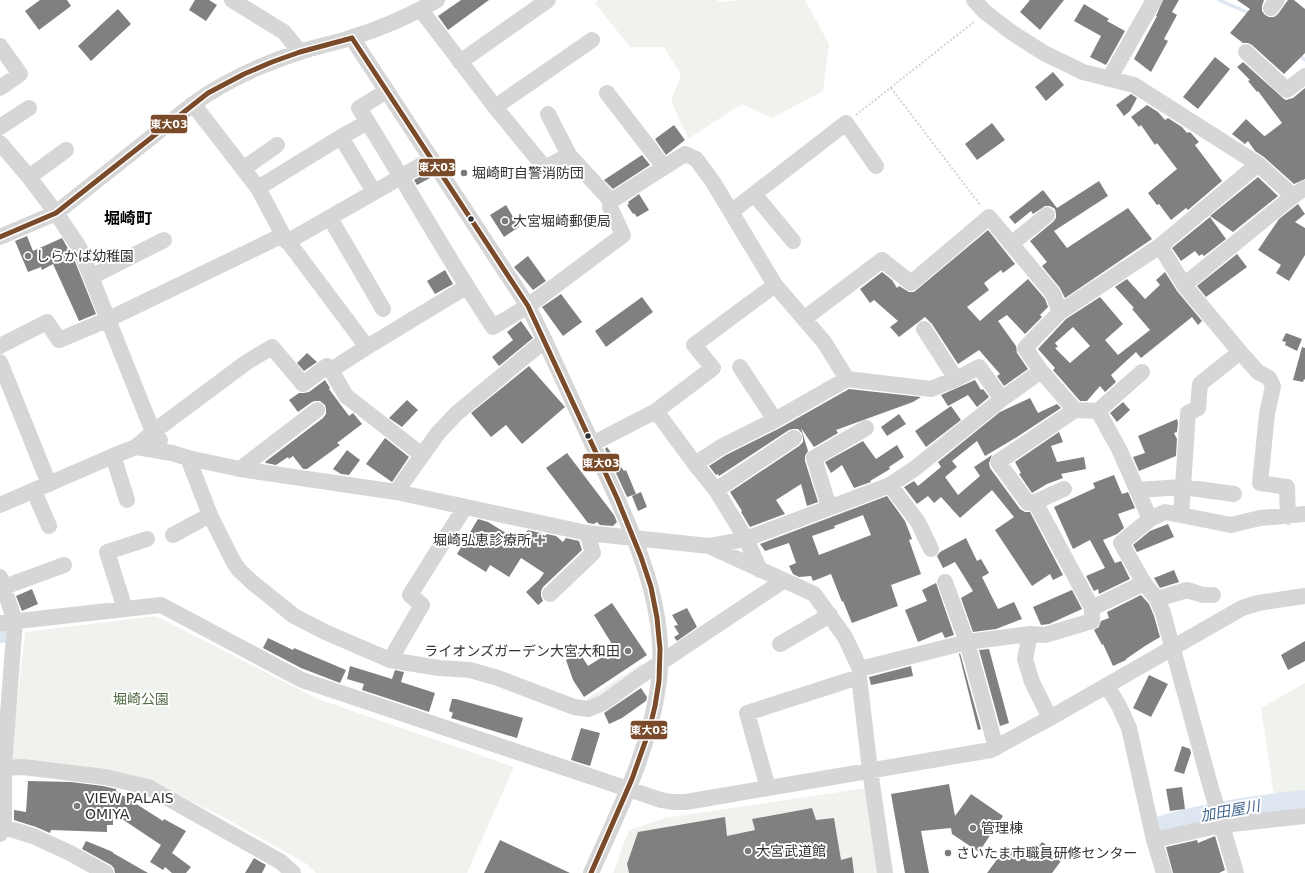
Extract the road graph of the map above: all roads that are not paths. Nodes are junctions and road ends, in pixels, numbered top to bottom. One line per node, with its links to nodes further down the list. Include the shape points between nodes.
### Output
1 (232, 0): 10 (street, via 284,32)
2 (437, 0): 6 (street)
3 (548, 0): 12 (street)
4 (974, 0): 14 (street, via 985,12 1044,54 1083,72)
5 (1154, 0): 14 (street)
6 (420, 10): 7 (street); 12 (street)
7 (352, 38): 10 (street); 16 (street)
8 (592, 40): 19 (street)
9 (0, 46): 15 (street, via 20,74)
10 (300, 52): 18 (street, via 244,74)
11 (1246, 52): 13 (street, via 1287,90)
12 (460, 62): 19 (street)
13 (1305, 76)
14 (1109, 79): 30 (street, via 1134,85)
15 (0, 88)
16 (387, 90): 22 (street, via 359,108); 29 (street)
17 (607, 93): 32 (street)
18 (193, 104): 33 (street); 42 (street)
19 (495, 107): 28 (street, via 545,168)
20 (29, 108): 23 (street)
21 (548, 114): 28 (street)
22 (368, 122): 24 (street); 35 (street)
23 (0, 127)
24 (341, 137): 36 (street); 37 (street)
25 (0, 143): 34 (street)
26 (278, 145): 33 (street)
27 (66, 150): 34 (street)
28 (569, 155): 40 (street)
29 (432, 159): 35 (street); 55 (street)
30 (1258, 164): 38 (street); 50 (street)
31 (876, 166): 39 (street, via 846,123)
32 (664, 167): 40 (street); 41 (street, via 685,154 696,159)
33 (243, 169): 36 (street)
34 (29, 177): 42 (street)
35 (402, 177): 37 (street); 54 (street)
36 (258, 188): 46 (street)
37 (374, 192): 44 (street)
38 (1299, 192): 53 (street)
39 (754, 194): 41 (street); 48 (street)
40 (610, 201): 55 (street, via 610,207 623,235)
41 (731, 212): 52 (street)
42 (56, 213): 45 (street); 51 (street, via 79,247)
43 (1047, 215): 49 (street)
44 (330, 218): 46 (street); 56 (street)
45 (0, 237)
46 (285, 239): 59 (street); 63 (street)
47 (164, 240): 51 (street)
48 (793, 241)
49 (1011, 244): 57 (street, via 1052,294); 58 (street, via 989,217 911,283 882,260)
50 (1160, 246): 53 (street); 57 (street)
51 (92, 277): 59 (street)
52 (775, 285): 58 (street); 75 (street, via 694,345 713,368)
53 (1184, 285): 64 (street)
54 (466, 287): 55 (street, via 493,327); 63 (street)
55 (528, 306): 61 (street)
56 (383, 309)
57 (1060, 312): 68 (street, via 1025,348)
58 (805, 318): 70 (street, via 824,342)
59 (109, 319): 62 (street, via 60,340 47,322); 79 (street)
60 (924, 329): 71 (street)
61 (545, 340): 81 (street); 84 (street, via 457,413)
62 (0, 346)
63 (367, 347): 67 (street)
64 (1240, 352): 91 (street, via 1200,384 1198,408 1188,413); 106 (street, via 1258,372 1268,378 1272,386 1260,483 1287,487)
65 (0, 362): 89 (street)
66 (740, 367): 77 (street)
67 (331, 370): 79 (street, via 327,366 303,384 272,348 246,362); 84 (street, via 346,396)
68 (1041, 372): 72 (street); 74 (street)
69 (1142, 372): 76 (street)
70 (847, 379): 71 (street, via 931,389); 77 (street)
71 (956, 379): 72 (street, via 980,367)
72 (1002, 399): 90 (street)
73 (317, 410): 88 (street)
74 (1075, 410): 76 (street); 99 (street, via 998,462 1028,503)
75 (656, 411): 81 (street); 87 (street)
76 (1098, 412): 94 (street, via 1119,449)
77 (775, 420): 87 (street, via 721,447)
78 (866, 428): 101 (street, via 814,458)
79 (153, 432): 82 (street); 83 (street)
80 (794, 438): 93 (street)
81 (592, 444): 111 (street)
82 (136, 447): 83 (street); 85 (street)
83 (172, 453): 86 (street)
84 (422, 455): 96 (street)
85 (113, 456): 89 (street); 98 (street)
86 (188, 458): 88 (street); 104 (street)
87 (695, 464): 93 (street)
88 (240, 469): 96 (street)
89 (49, 484): 95 (street)
90 (890, 485): 101 (street); 115 (street, via 918,522)
91 (1183, 486): 94 (street); 97 (street); 105 (street)
92 (1064, 489): 99 (street)
93 (716, 490): 113 (street)
94 (1137, 490): 107 (street)
95 (34, 491): 100 (street); 108 (street)
96 (396, 492): 102 (street)
97 (1234, 494)
98 (127, 500)
99 (1035, 502): 126 (street)
100 (0, 505)
101 (829, 507): 113 (street)
102 (464, 508): 109 (street); 134 (street, via 410,595 422,605)
103 (1305, 514): 106 (street)
104 (210, 515): 110 (street); 134 (street, via 233,561 253,583 294,616)
105 (1181, 515): 106 (street, via 1231,525 1260,518); 107 (street, via 1165,512)
106 (1288, 517)
107 (1150, 519): 121 (street, via 1121,543)
108 (50, 526)
109 (587, 533): 111 (street); 122 (street, via 593,553)
110 (173, 535)
111 (634, 537): 114 (street); 135 (street, via 655,607)
112 (147, 539): 127 (street, via 107,552)
113 (746, 539): 114 (street); 117 (street)
114 (709, 546): 117 (street)
115 (931, 549)
116 (64, 566): 119 (street)
117 (760, 570): 118 (street)
118 (783, 581): 128 (street, via 814,594); 135 (street)
119 (2, 582): 129 (street)
120 (945, 582): 131 (street)
121 (1144, 583): 125 (street); 126 (street)
122 (550, 594)
123 (1213, 595): 125 (street, via 1187,590)
124 (1305, 596): 133 (street, via 1242,608)
125 (1156, 599): 133 (street)
126 (1092, 608): 130 (street, via 1092,621 1045,635)
127 (125, 609): 129 (street); 143 (street, via 161,605 302,680)
128 (830, 615): 132 (street); 136 (street, via 845,637)
129 (8, 622): 140 (street)
130 (1030, 634): 131 (street); 138 (street, via 1024,659)
131 (967, 642): 136 (street); 139 (street)
132 (780, 644)
133 (1173, 647): 137 (street); 145 (street)
134 (390, 660): 135 (street, via 470,670 574,707 588,709 603,703)
135 (659, 664): 143 (street, via 659,679 650,728)
136 (859, 673): 141 (street); 142 (street, via 747,713)
137 (1107, 686): 138 (street); 147 (street, via 1129,728)
138 (1050, 718): 139 (street)
139 (996, 748): 141 (street)
140 (2, 768): 146 (street); 149 (street, via 23,767 105,777 148,787 281,862)
141 (870, 770): 142 (street); 151 (street)
142 (768, 788): 143 (street, via 686,802 661,800)
143 (629, 789): 150 (street)
144 (1305, 816): 145 (street)
145 (1222, 825): 147 (street); 153 (street)
146 (1, 829): 148 (street, via 33,836)
147 (1154, 840): 152 (street)
148 (106, 873)
149 (293, 873)
150 (591, 873)
151 (885, 873)
152 (1164, 873)
153 (1236, 873)

